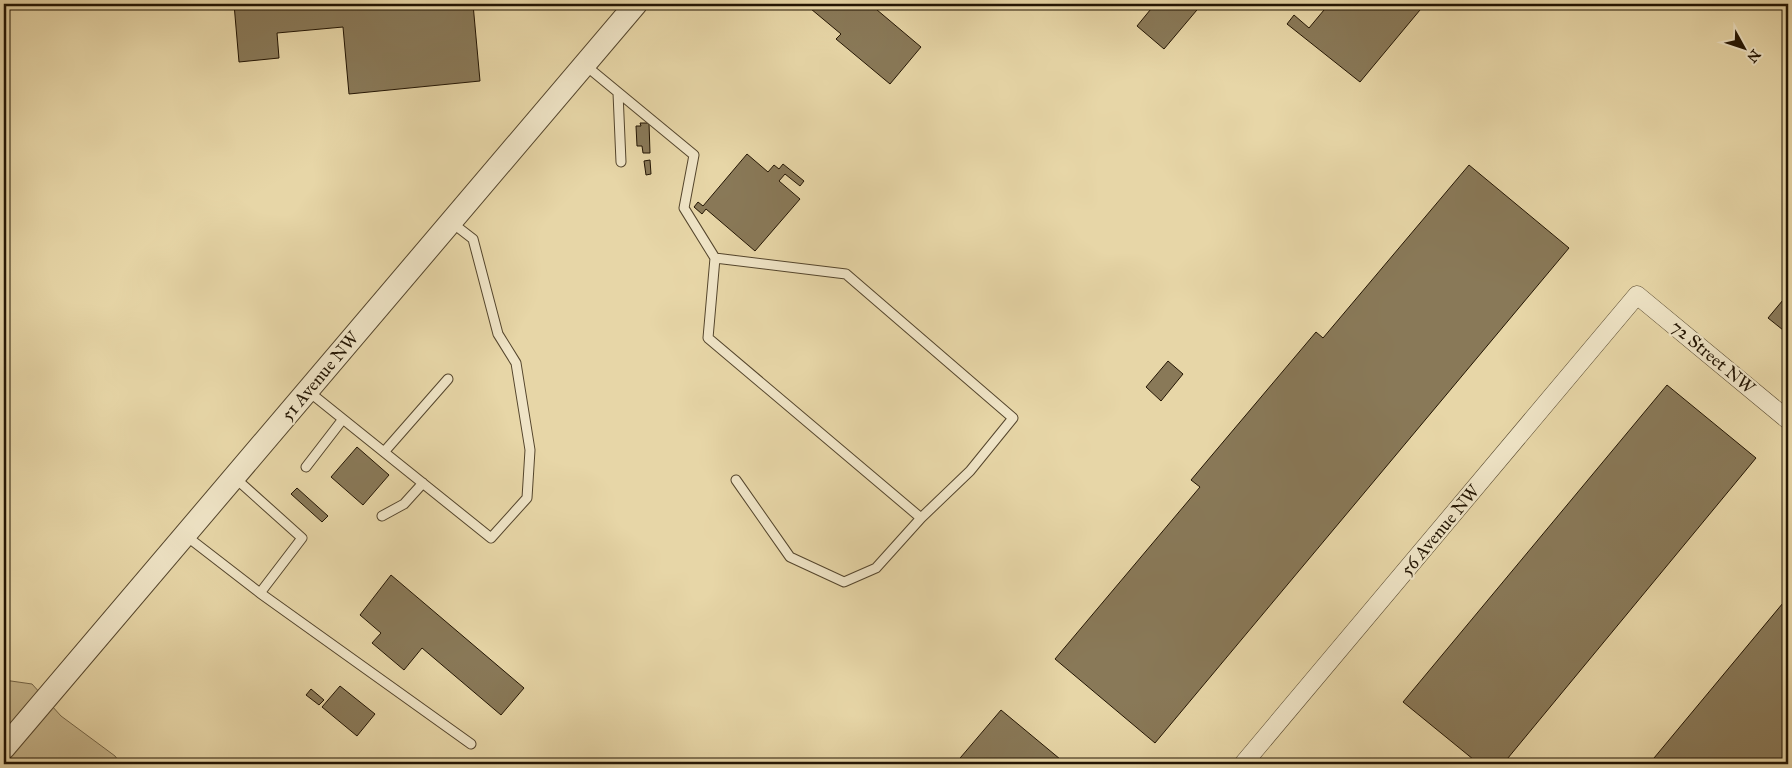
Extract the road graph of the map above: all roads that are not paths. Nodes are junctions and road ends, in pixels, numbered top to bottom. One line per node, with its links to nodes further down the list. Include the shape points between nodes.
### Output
1 (636, 4): 2 (street, 51 Avenue NW)
2 (584, 65): 3 (lane); 5 (street, 51 Avenue NW)
3 (618, 93): 4 (lane); 6 (lane, via 694,155 684,208)
4 (621, 162)
5 (451, 222): 9 (street, 51 Avenue NW); 16 (lane, via 473,240 498,334 516,364 530,450 527,498 491,538)
6 (715, 258): 18 (lane, via 708,338); 18 (lane, via 846,274 1013,418 970,471)
7 (1637, 295): 11 (street, 72 Street NW); 23 (street, 56 Avenue NW)
8 (448, 379): 12 (lane)
9 (307, 391): 10 (lane); 14 (street, 51 Avenue NW)
10 (343, 419): 12 (lane); 13 (lane)
11 (1788, 420)
12 (384, 452): 16 (lane)
13 (306, 467)
14 (234, 477): 19 (street, 51 Avenue NW); 20 (lane, via 302,538)
15 (736, 480): 18 (lane, via 790,557 844,582 876,568)
16 (423, 482): 17 (lane, via 404,504)
17 (382, 516)
18 (921, 518)
19 (185, 535): 20 (lane); 22 (street, 51 Avenue NW)
20 (260, 593): 21 (lane)
21 (471, 744)
22 (4, 748)
23 (1244, 764)

